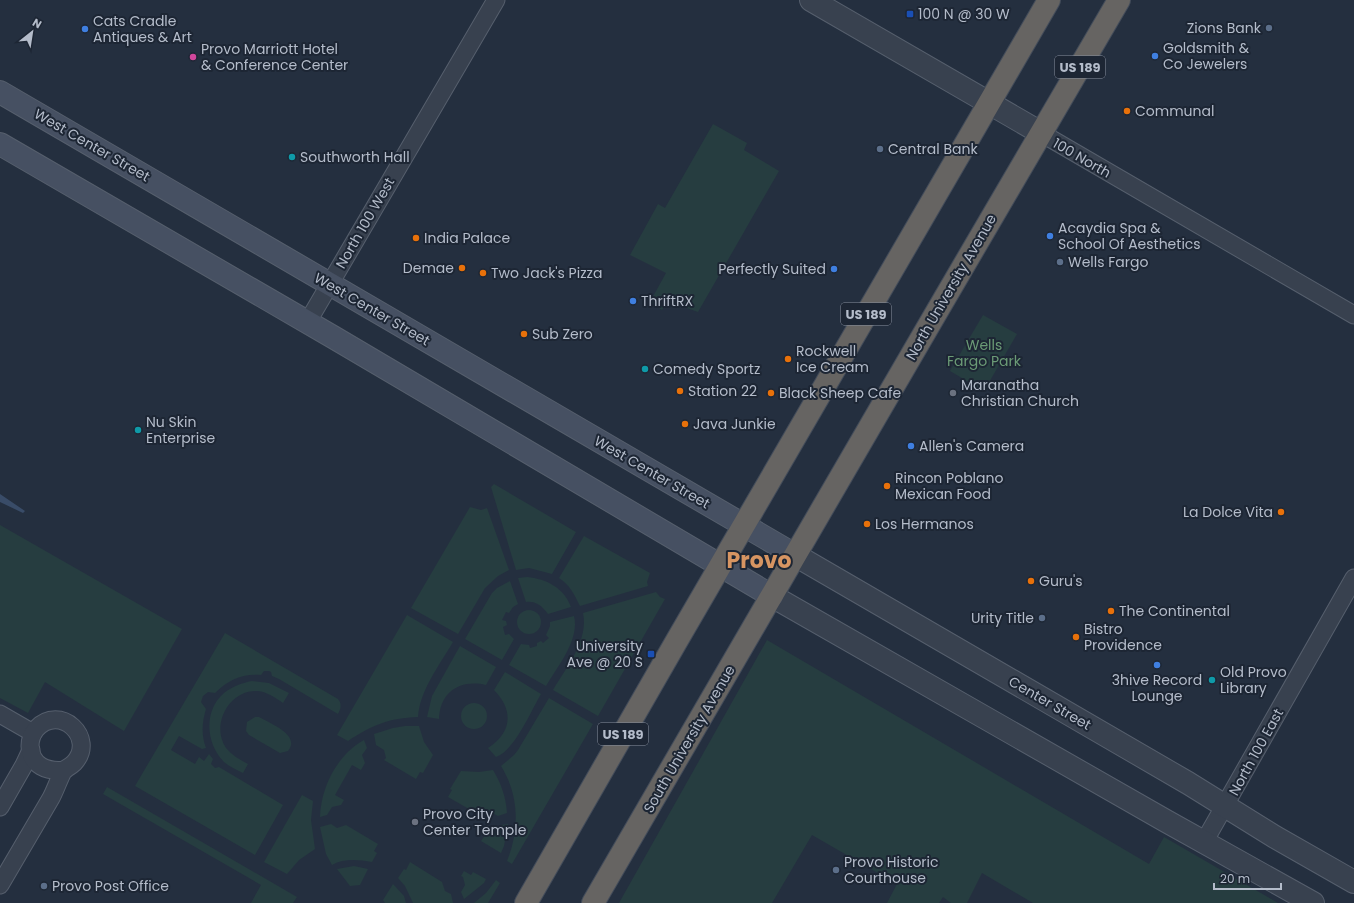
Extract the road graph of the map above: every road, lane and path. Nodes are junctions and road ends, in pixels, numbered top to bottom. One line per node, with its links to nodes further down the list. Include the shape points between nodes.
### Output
1 (496, 0): 9 (street, North 100 West)
2 (811, 0): 6 (street, 100 North)
3 (1049, 0): 6 (highway, US 189)
4 (1119, 0): 7 (highway, North University Avenue / US 189)
5 (0, 92): 9 (main road, West Center Street)
6 (989, 102): 7 (street, 100 North); 12 (highway, US 189)
7 (1040, 133): 10 (street, 100 North); 13 (highway, North University Avenue / US 189)
8 (0, 144): 11 (main road)
9 (329, 284): 11 (street, North 100 West); 12 (main road, West Center Street)
10 (1354, 315)
11 (307, 323): 14 (main road)
12 (744, 526): 13 (main road, Center Street); 14 (highway, US 189)
13 (795, 555): 15 (highway, North University Avenue / US 189); 22 (street, Center Street)
14 (721, 566): 17 (main road); 27 (highway, US 189)
15 (784, 575): 17 (highway, South University Avenue / US 189)
16 (1354, 578): 22 (street, North 100 East)
17 (772, 596): 24 (street); 28 (highway, South University Avenue / US 189)
18 (0, 714): 19 (street)
19 (33, 733): 20 (street); 21 (street, via 40,725 50,720 60,720 77,730 81,750 78,759)
20 (31, 750): 21 (street, via 35,760 43,768); 23 (street)
21 (64, 770): 26 (street, via 54,792)
22 (1226, 806): 24 (street, North 100 East); 25 (street, Center Street)
23 (0, 807)
24 (1204, 842): 29 (street)
25 (1354, 882)
26 (0, 884)
27 (526, 903)
28 (593, 903)
29 (1313, 903)

